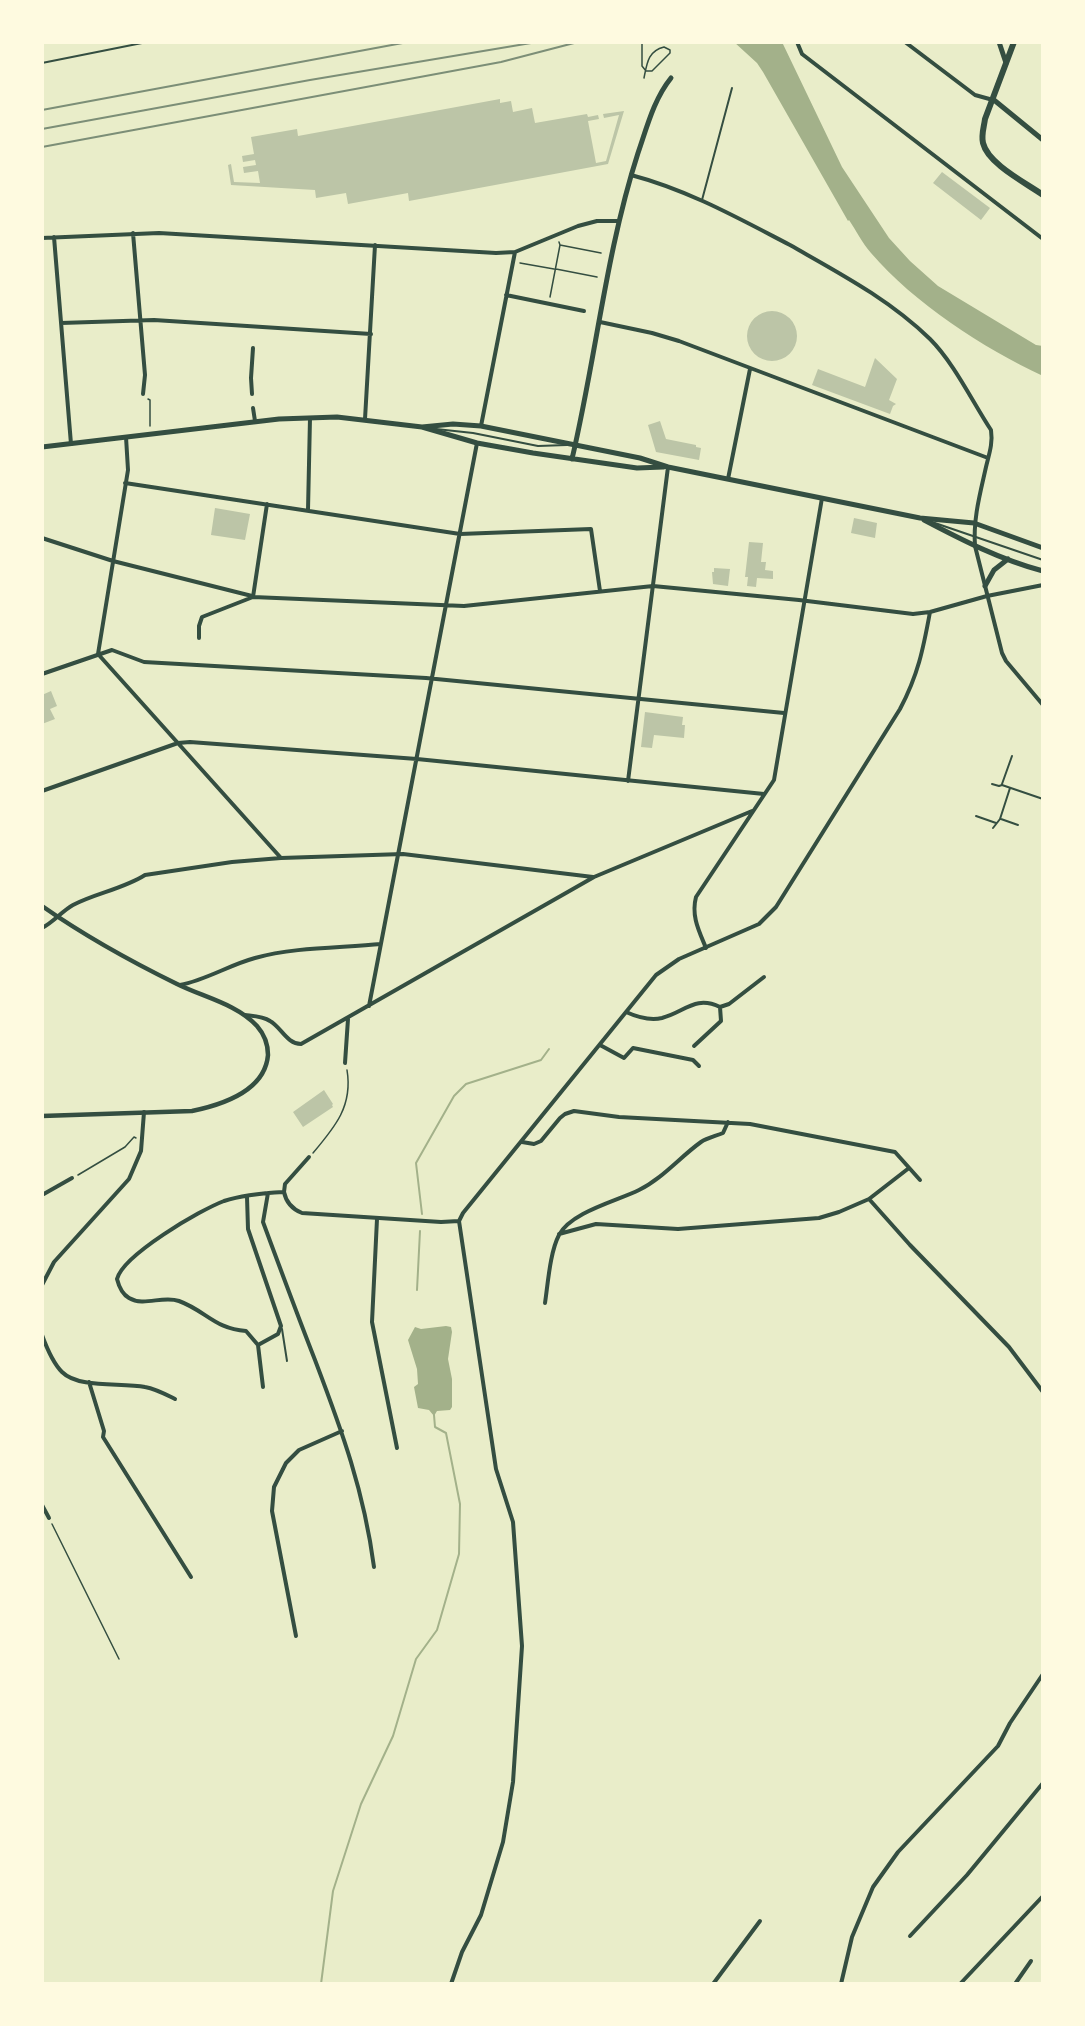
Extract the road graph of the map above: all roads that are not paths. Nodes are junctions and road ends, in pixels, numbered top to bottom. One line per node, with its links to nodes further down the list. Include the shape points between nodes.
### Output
1 (147, 42): 6 (lane)
2 (797, 42): 19 (street, via 801,54)
3 (905, 42): 10 (street, via 975,95)
4 (999, 42): 7 (main road)
5 (1014, 42): 7 (main road)
6 (42, 63)
7 (1006, 63): 10 (main road)
8 (671, 78): 12 (main road, via 657,100)
9 (732, 88): 14 (lane)
10 (994, 100): 11 (main road); 13 (main road, via 983,129 987,152)
11 (1043, 140)
12 (631, 175): 14 (street); 15 (main road)
13 (1043, 195)
14 (702, 200): 45 (street, via 849,278 930,340 991,430)
15 (619, 221): 21 (street, via 597,220); 25 (main road)
16 (133, 233): 17 (street); 20 (street); 24 (street)
17 (54, 237): 18 (street); 26 (street)
18 (42, 238)
19 (1043, 239)
20 (375, 245): 21 (street); 29 (street)
21 (515, 252): 22 (street)
22 (506, 296): 23 (street); 38 (street)
23 (584, 311)
24 (140, 320): 26 (street); 27 (street); 32 (street)
25 (600, 322): 31 (street, via 679,341); 43 (main road)
26 (61, 323): 42 (street)
27 (254, 327): 28 (street); 29 (street)
28 (254, 334)
29 (371, 334): 36 (street)
30 (253, 348): 33 (street)
31 (750, 369): 45 (street); 48 (street)
32 (143, 394)
33 (252, 394)
34 (254, 408): 37 (street)
35 (310, 417): 36 (main road); 37 (main road); 52 (street)
36 (365, 419): 39 (main road)
37 (255, 421): 40 (main road)
38 (481, 426): 39 (main road); 43 (main road)
39 (422, 427): 41 (main road); 43 (lane, via 538,446)
40 (126, 437): 42 (main road); 49 (street)
41 (477, 443): 46 (main road); 55 (street)
42 (71, 444): 44 (main road)
43 (576, 445): 46 (main road); 47 (main road)
44 (42, 447)
45 (988, 458): 54 (street)
46 (572, 459): 47 (main road, via 637,468)
47 (668, 467): 48 (main road); 65 (street)
48 (728, 479): 50 (main road)
49 (125, 483): 51 (street); 61 (street)
50 (822, 497): 53 (main road); 70 (street)
51 (267, 504): 52 (street); 69 (street)
52 (308, 510): 55 (street)
53 (920, 518): 54 (main road); 56 (lane); 58 (main road)
54 (974, 523): 56 (street); 59 (main road)
55 (460, 534): 67 (street, via 591,529); 71 (street)
56 (974, 535): 58 (street); 62 (lane)
57 (42, 538): 61 (street)
58 (975, 546): 60 (main road); 66 (street)
59 (1043, 548)
60 (1008, 559): 63 (main road); 66 (main road, via 994,570)
61 (113, 561): 69 (street); 74 (street)
62 (1043, 561)
63 (1043, 571)
64 (1043, 585): 68 (street)
65 (653, 586): 67 (street); 70 (street); 77 (street)
66 (985, 586): 68 (street)
67 (600, 591): 71 (street)
68 (987, 596): 72 (street); 78 (street, via 1006,661)
69 (253, 597): 71 (street); 73 (street, via 201,617)
70 (805, 601): 72 (street, via 914,614); 79 (street)
71 (446, 606): 76 (street)
72 (930, 612): 103 (street, via 914,684 776,907 759,924)
73 (198, 638)
74 (98, 654): 75 (street); 76 (street, via 112,650 144,662); 80 (street)
75 (42, 674)
76 (433, 679): 77 (street); 82 (street)
77 (640, 699): 79 (street); 83 (street)
78 (1043, 705)
79 (784, 713): 88 (street, via 774,780)
80 (178, 742): 82 (street); 87 (street); 97 (street)
81 (1012, 756): 85 (lane)
82 (417, 759): 83 (street); 96 (street)
83 (628, 781): 88 (street)
84 (992, 784): 85 (lane)
85 (1002, 785): 86 (lane)
86 (1010, 788): 89 (lane); 92 (lane)
87 (42, 791)
88 (764, 794): 90 (street)
89 (1043, 799)
90 (752, 811): 98 (street); 103 (street, via 696,897 694,919)
91 (976, 816): 93 (lane)
92 (1000, 819): 93 (lane); 94 (lane)
93 (996, 823): 95 (lane)
94 (1018, 825)
95 (993, 828)
96 (398, 854): 97 (street); 98 (street); 102 (street)
97 (281, 858): 100 (street, via 145,875 135,883 73,905)
98 (594, 877): 106 (street)
99 (42, 906): 100 (street)
100 (58, 917): 101 (street); 105 (street)
101 (42, 928)
102 (381, 944): 105 (street, via 262,956); 106 (street)
103 (706, 948): 108 (street, via 679,959 656,975)
104 (764, 977): 107 (street)
105 (179, 986): 109 (street)
106 (369, 1007): 110 (street)
107 (720, 1007): 108 (street, via 693,1003 660,1018); 112 (street, via 721,1021)
108 (626, 1012): 111 (street)
109 (246, 1015): 110 (street, via 265,1018 297,1044); 115 (street, via 259,1027 267,1043 265,1068 255,1083 230,1100 206,1108)
110 (348, 1018): 113 (street)
111 (600, 1045): 114 (street, via 624,1058 633,1048 693,1060); 118 (street)
112 (694, 1046)
113 (345, 1063)
114 (699, 1066)
115 (144, 1113): 116 (street); 131 (street, via 141,1152 129,1179 54,1262)
116 (42, 1116)
117 (728, 1122): 118 (street, via 574,1111 560,1118 541,1141); 120 (street, via 889,1150 896,1152); 130 (street, via 723,1133 703,1140 661,1176 574,1220)
118 (521, 1142): 129 (street)
119 (309, 1157): 123 (street, via 285,1184)
120 (909, 1168): 122 (street); 127 (street)
121 (72, 1178): 125 (street)
122 (920, 1180)
123 (284, 1192): 124 (street); 128 (street, via 289,1204 302,1213)
124 (268, 1193): 126 (street); 141 (street, via 262,1222)
125 (42, 1195)
126 (247, 1197): 133 (street, via 248,1229); 135 (street, via 210,1208 154,1241 122,1267 117,1279 127,1297 141,1302 181,1302 225,1329 246,1331)
127 (870, 1199): 130 (street, via 808,1219 686,1229 596,1224); 139 (street, via 1008,1347)
128 (377, 1219): 129 (street); 142 (street, via 372,1322)
129 (459, 1221): 154 (street, via 496,1469 513,1522 522,1646 513,1782 503,1842 484,1906)
130 (560, 1234): 132 (street)
131 (42, 1284)
132 (544, 1303)
133 (281, 1326): 135 (street, via 278,1334); 136 (lane)
134 (42, 1335): 137 (street, via 62,1372)
135 (258, 1345): 138 (street)
136 (287, 1361)
137 (89, 1382): 140 (street, via 146,1387); 146 (street, via 104,1437)
138 (263, 1387)
139 (1043, 1392)
140 (175, 1399)
141 (342, 1431): 145 (street, via 367,1518); 147 (street, via 299,1450 286,1463 274,1487 272,1511)
142 (396, 1448)
143 (42, 1505): 144 (street)
144 (49, 1518)
145 (374, 1567)
146 (191, 1577)
147 (296, 1635)
148 (1043, 1674): 156 (street, via 998,1746 898,1851 873,1887 852,1938)
149 (1043, 1783): 152 (street)
150 (1043, 1896): 157 (street)
151 (760, 1921): 155 (street)
152 (910, 1936)
153 (1031, 1961): 158 (street)
154 (451, 1984)
155 (713, 1984)
156 (841, 1984)
157 (960, 1984)
158 (1015, 1984)

